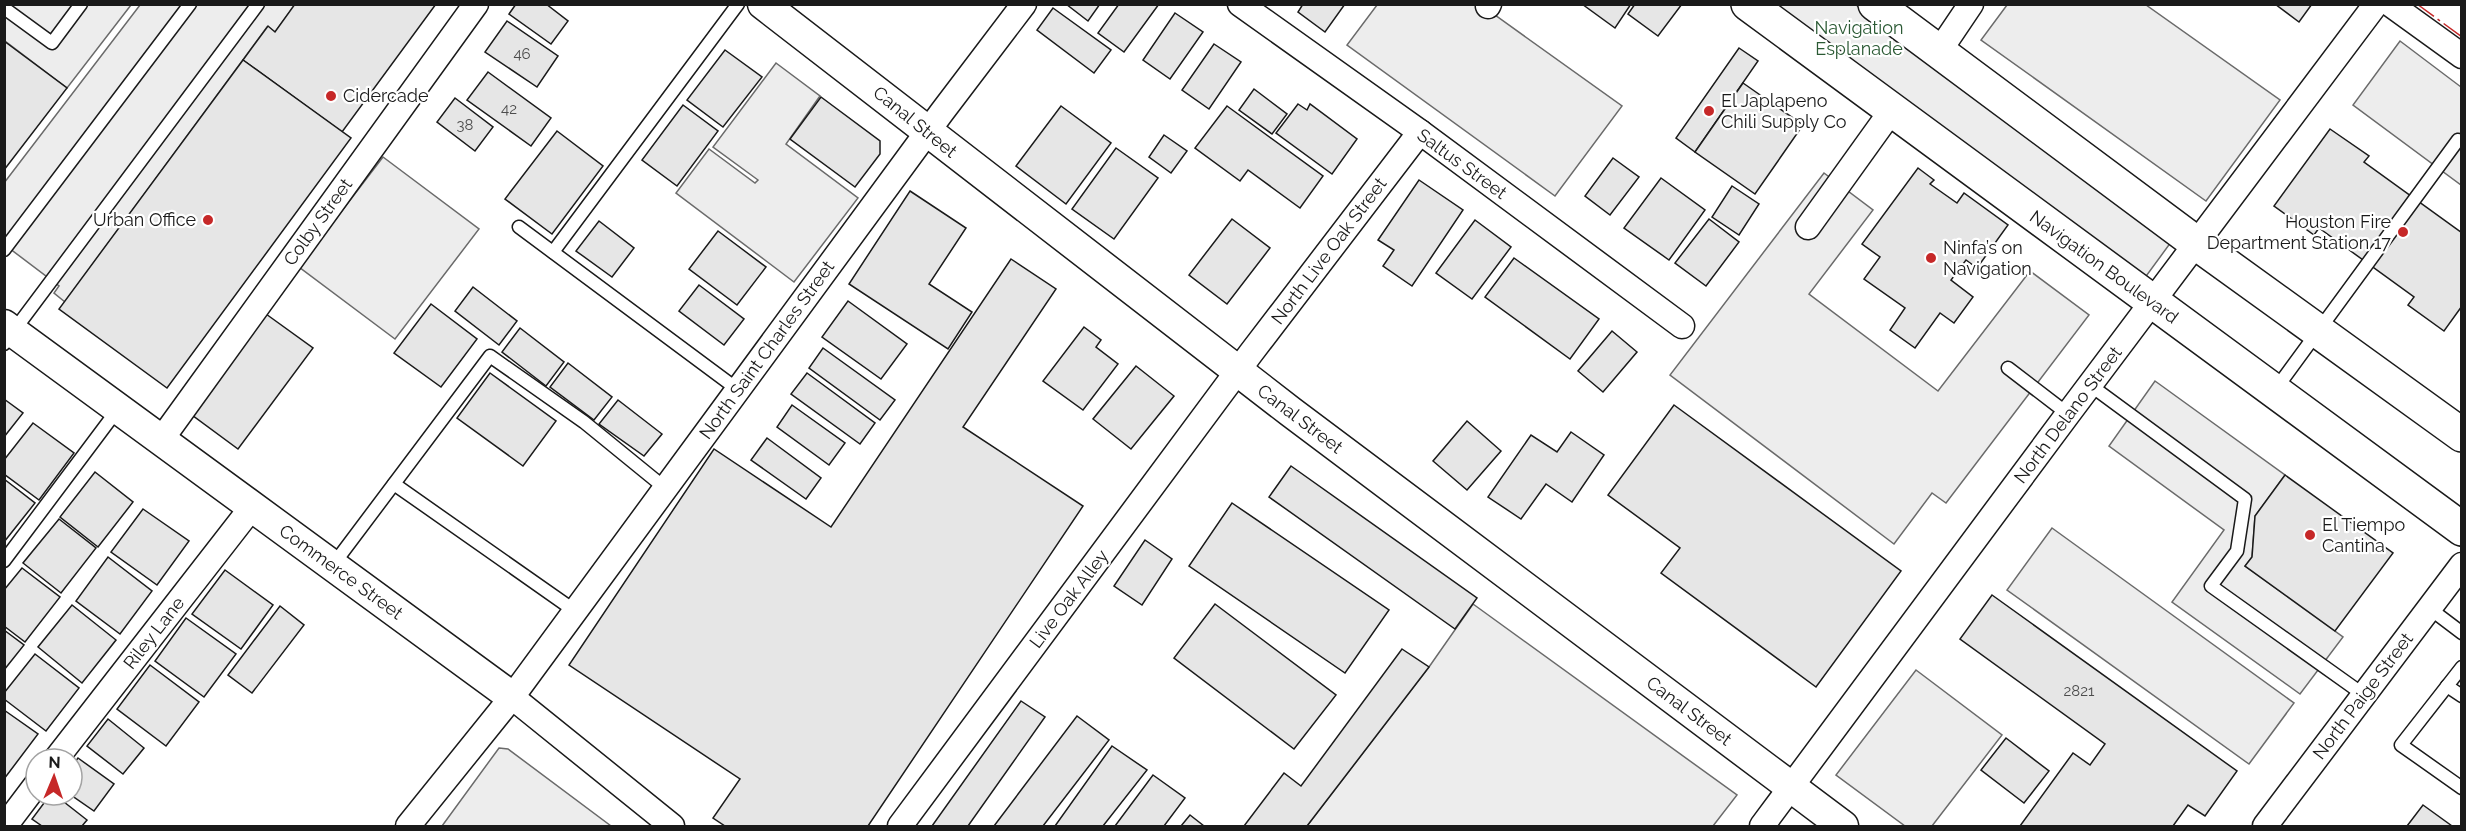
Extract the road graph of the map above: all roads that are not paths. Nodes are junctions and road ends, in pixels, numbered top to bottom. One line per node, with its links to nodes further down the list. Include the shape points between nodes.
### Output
1 (81, 4): 14 (lane, via 52,43)
2 (190, 4): 24 (lane)
3 (476, 4): 38 (street, Colby Street)
4 (738, 4): 25 (lane)
5 (763, 4): 19 (street, Canal Street)
6 (1024, 4): 19 (street, North Saint Charles Street)
7 (1240, 4): 18 (street, Saltus Street)
8 (1748, 4): 17 (main road, Navigation Boulevard)
9 (1875, 4): 15 (main road)
10 (1971, 4): 15 (street)
11 (2376, 4): 23 (street, North Delano Street)
12 (2390, 4): 16 (street)
13 (257, 5): 29 (lane)
14 (4, 8)
15 (1938, 52): 23 (main road)
16 (2462, 56)
17 (1892, 110): 22 (street); 26 (main road, Navigation Boulevard)
18 (1420, 132): 27 (street, Saltus Street); 31 (street, North Live Oak Street)
19 (926, 133): 31 (street, Canal Street); 33 (street, North Saint Charles Street)
20 (2458, 140): 28 (lane)
21 (519, 227): 25 (lane)
22 (1808, 227)
23 (2196, 243): 26 (street, North Delano Street); 28 (main road)
24 (4, 250)
25 (553, 252): 33 (lane)
26 (2153, 303): 32 (street, North Delano Street); 34 (main road, Navigation Boulevard)
27 (1682, 326)
28 (2318, 332): 34 (lane); 37 (main road)
29 (8, 334): 35 (street, Commerce Street)
30 (2008, 368): 36 (lane)
31 (1238, 371): 55 (street, Canal Street); 61 (street, Live Oak Alley)
32 (2090, 385): 36 (street, North Delano Street); 51 (lane, via 2245,498 2237,551 2211,586)
33 (737, 389): 40 (street, North Saint Charles Street)
34 (2274, 391): 42 (main road, Navigation Boulevard)
35 (118, 409): 38 (street, Commerce Street); 43 (lane)
36 (2068, 414): 55 (street, North Delano Street)
37 (2462, 435)
38 (161, 440): 41 (street, Commerce Street)
39 (394, 484): 40 (lane, via 490,356 584,422); 45 (lane); 47 (lane)
40 (665, 488): 47 (street, North Saint Charles Street)
41 (252, 507): 45 (street, Commerce Street); 54 (street, Riley Lane)
42 (2462, 529)
43 (4, 561)
44 (2462, 565): 46 (street, North Paige Street)
45 (332, 566): 53 (street, Commerce Street)
46 (2429, 608): 48 (lane); 51 (street, North Paige Street)
47 (575, 610): 53 (street, North Saint Charles Street)
48 (2462, 633)
49 (2462, 667): 50 (lane)
50 (2447, 686): 52 (lane); 56 (lane, via 2401,745)
51 (2364, 695): 64 (street, North Paige Street)
52 (2462, 696)
53 (512, 697): 59 (street, North Saint Charles Street); 60 (street, Commerce Street)
54 (65, 747)
55 (1791, 787): 62 (street, North Delano Street); 63 (street, Canal Street)
56 (2462, 788)
57 (24, 798): 58 (street)
58 (8, 816)
59 (408, 826)
60 (672, 826)
61 (900, 826)
62 (1762, 826)
63 (1843, 826)
64 (2265, 826)

